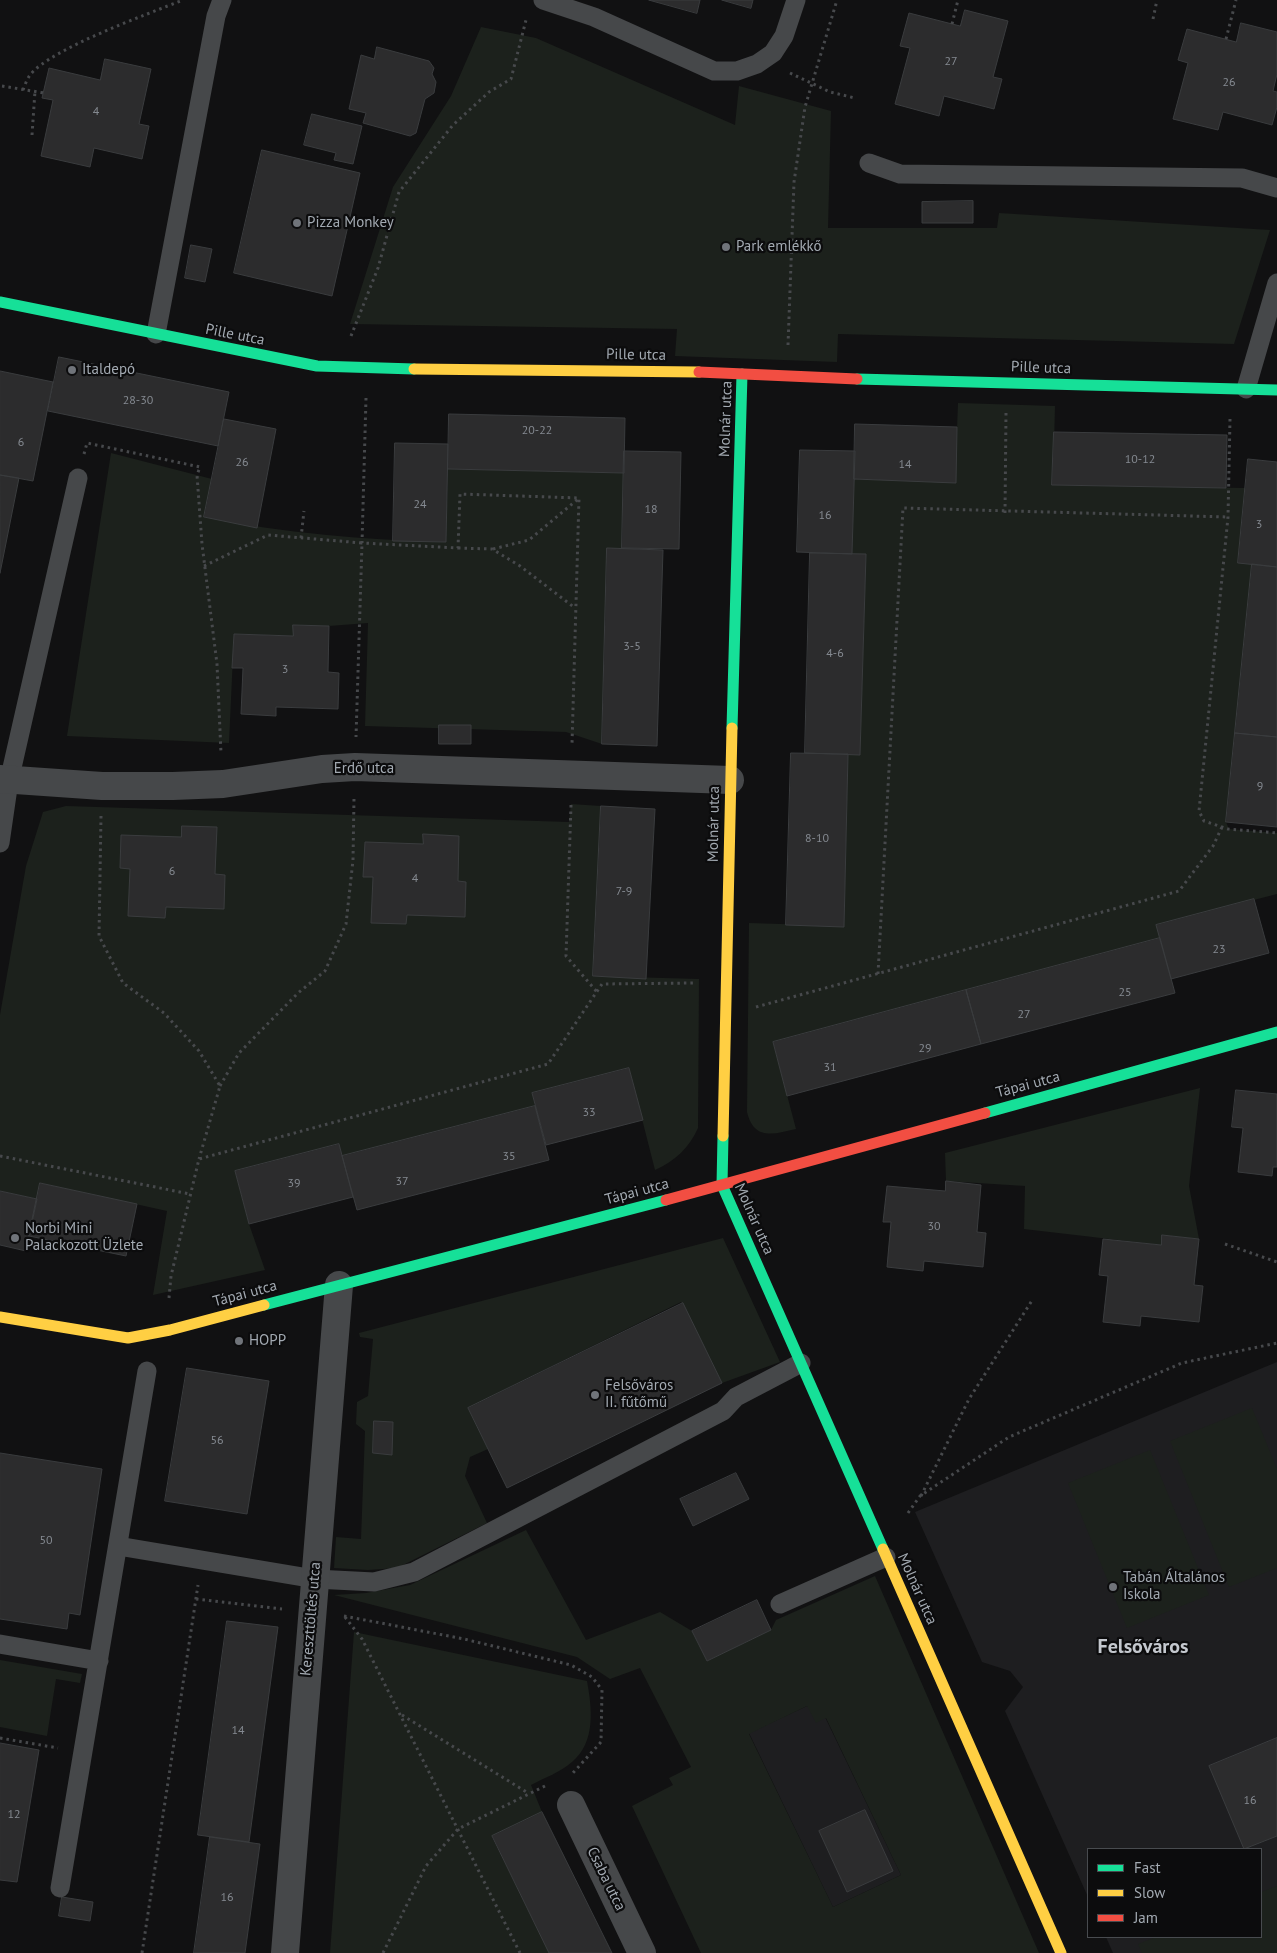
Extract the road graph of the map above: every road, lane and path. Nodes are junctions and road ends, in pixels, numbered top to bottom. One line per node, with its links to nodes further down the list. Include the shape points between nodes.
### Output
1 (183, 0): 16 (path, via 88,40 42,64 29,76)
2 (222, 0): 25 (lane, via 216,16)
3 (543, 0): 13 (lane, via 594,17 714,70 737,71)
4 (796, 0): 13 (lane, via 784,36)
5 (837, 0): 14 (path)
6 (958, 0): 11 (path)
7 (1157, 0): 10 (path)
8 (1236, 0): 12 (path)
9 (526, 18): 26 (path, via 511,79 490,92 453,125 399,192 378,268 350,338)
10 (1153, 19)
11 (952, 24)
12 (1226, 39)
13 (768, 56): 14 (path, via 779,67)
14 (812, 84): 19 (path); 28 (path, via 805,107 794,182)
15 (2, 86): 16 (path)
16 (23, 90): 17 (path)
17 (35, 92): 18 (path); 20 (path)
18 (44, 93)
19 (855, 98)
20 (32, 135)
21 (869, 164): 22 (lane, via 900,174 1242,178)
22 (1277, 188)
23 (1277, 283): 30 (lane)
24 (0, 302): 25 (street, Pille utca)
25 (156, 334): 26 (street, Pille utca, via 317,366)
26 (367, 368): 27 (street, Pille utca); 38 (path)
27 (742, 374): 28 (street, Pille utca); 46 (street, Molnár utca)
28 (787, 376): 29 (street, Pille utca)
29 (1006, 382): 30 (street, Pille utca); 35 (path)
30 (1238, 389): 31 (street, Pille utca); 36 (path)
31 (1277, 390)
32 (78, 478): 41 (path, via 87,443 200,467 197,475); 45 (lane)
33 (579, 498): 39 (path, via 460,494); 40 (path, via 529,540); 42 (path)
34 (304, 511): 37 (path)
35 (1005, 513): 36 (path); 52 (path, via 903,508)
36 (1228, 517): 49 (path, via 1199,811 1204,821)
37 (301, 538): 38 (path); 41 (path, via 268,535)
38 (362, 543): 39 (path); 43 (path)
39 (458, 548): 40 (path)
40 (492, 550): 42 (path, via 520,566)
41 (204, 566): 47 (path, via 218,664)
42 (576, 608): 44 (path)
43 (355, 767): 44 (street, Erdő utca); 47 (street, Erdő utca); 57 (path, via 353,860 346,924 324,971 239,1053)
44 (572, 775): 46 (street, Erdő utca); 54 (path, via 566,956)
45 (5, 780): 48 (street, Erdő utca); 51 (lane)
46 (730, 780): 53 (street, Molnár utca)
47 (223, 784): 48 (street, Erdő utca)
48 (102, 786): 57 (path, via 99,936 123,983 164,1013 199,1051)
49 (1222, 827): 50 (path); 52 (path, via 1192,878 1179,891)
50 (1277, 833)
51 (0, 842)
52 (878, 974): 55 (path)
53 (726, 982): 54 (path, via 602,984); 55 (street, Molnár utca)
54 (596, 992): 59 (path, via 548,1064)
55 (725, 1015): 60 (street, Molnár utca)
56 (1277, 1032): 60 (street, Tápai utca)
57 (220, 1086): 59 (path)
58 (0, 1156): 61 (path)
59 (199, 1159): 61 (path)
60 (722, 1185): 64 (street, Tápai utca); 69 (street, Molnár utca)
61 (190, 1194): 67 (path, via 171,1276)
62 (1225, 1244): 63 (path)
63 (1277, 1262)
64 (339, 1285): 67 (street, Tápai utca); 76 (street, Kereszttöltés utca)
65 (1033, 1299): 71 (path, via 969,1399)
66 (0, 1317): 67 (street, Tápai utca, via 128,1338)
67 (170, 1330)
68 (1277, 1343): 71 (path, via 1182,1363 1009,1437)
69 (801, 1363): 74 (street, Molnár utca); 76 (lane, via 736,1397 723,1411 414,1572 374,1582)
70 (147, 1371): 73 (lane)
71 (920, 1496): 72 (path)
72 (908, 1513)
73 (118, 1546): 75 (lane); 82 (lane)
74 (886, 1556): 78 (lane); 97 (street, Molnár utca)
75 (202, 1560): 76 (lane); 77 (path)
76 (315, 1579): 79 (street, Kereszttöltés utca)
77 (196, 1599): 79 (path); 92 (path)
78 (780, 1604)
79 (312, 1612): 80 (path); 93 (street, Kereszttöltés utca)
80 (344, 1616): 83 (path, via 362,1639); 86 (path, via 562,1662 592,1677 602,1690 601,1742)
81 (0, 1644): 82 (lane)
82 (98, 1661): 85 (lane)
83 (402, 1714): 88 (path); 90 (path)
84 (0, 1738): 85 (path)
85 (83, 1753): 91 (lane)
86 (568, 1776)
87 (553, 1782): 88 (path)
88 (529, 1794): 90 (path)
89 (571, 1804): 96 (street, Csaba utca)
90 (458, 1829): 94 (path, via 426,1866); 95 (path)
91 (60, 1888)
92 (142, 1953)
93 (285, 1953)
94 (383, 1953)
95 (520, 1953)
96 (642, 1953)
97 (1061, 1953)

